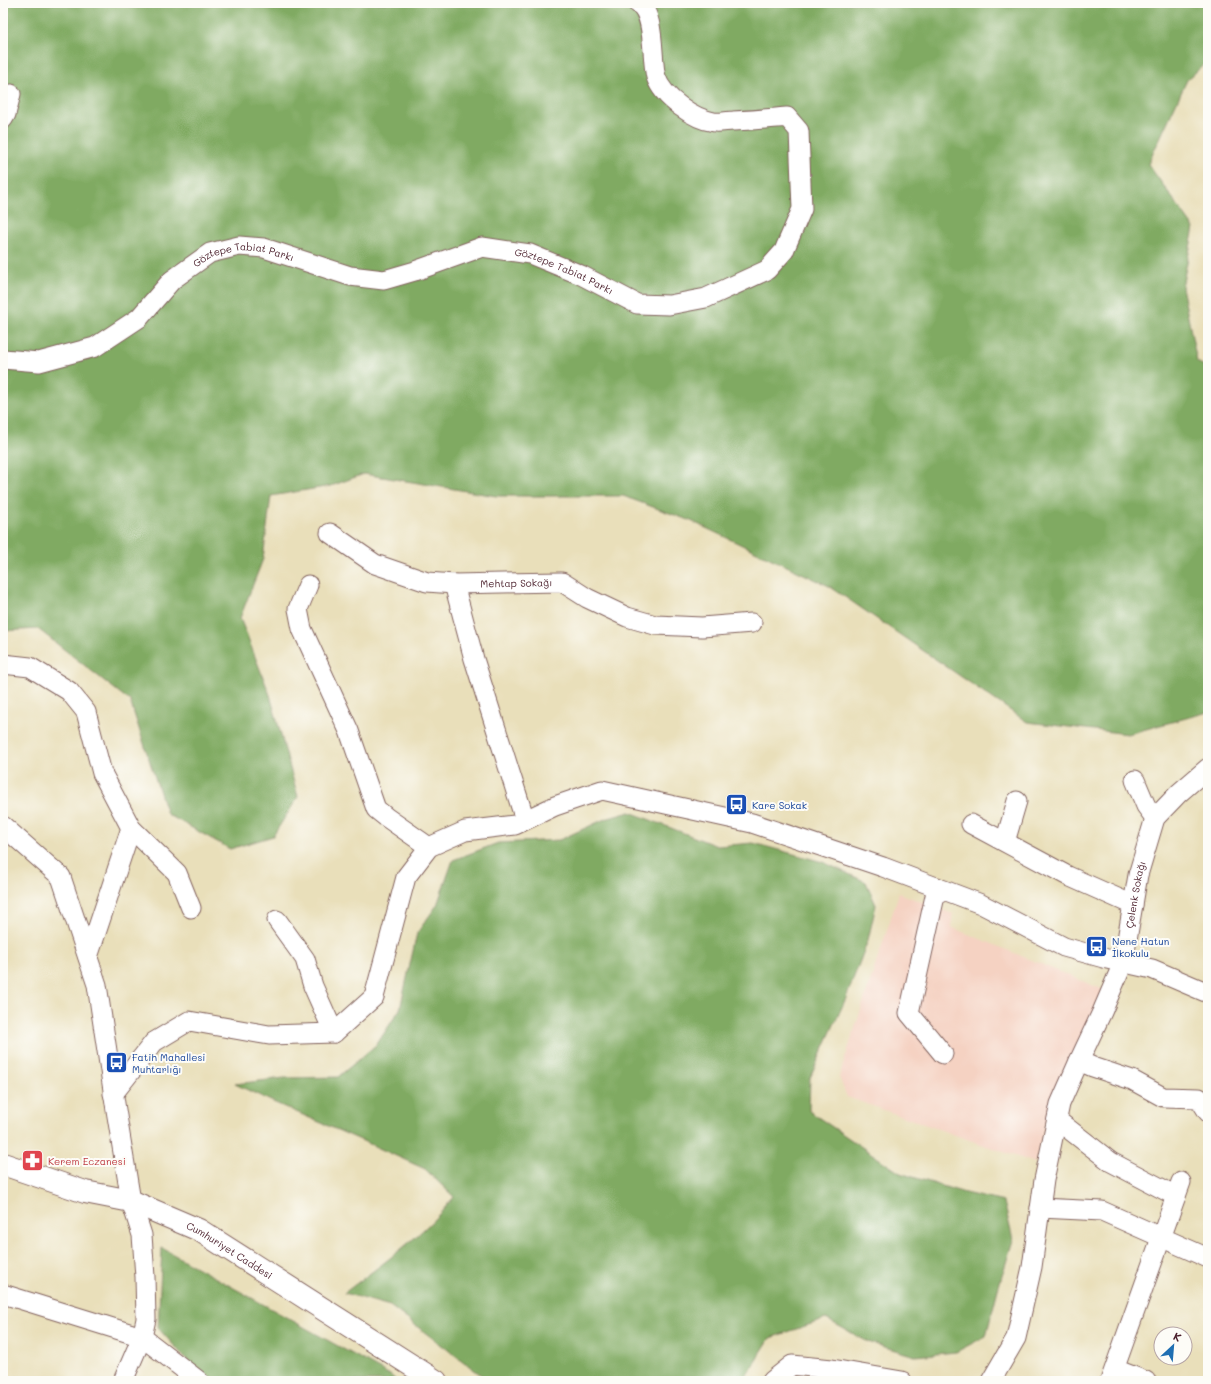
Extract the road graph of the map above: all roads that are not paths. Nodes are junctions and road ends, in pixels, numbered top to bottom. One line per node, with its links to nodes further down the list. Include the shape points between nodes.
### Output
1 (637, 3): 4 (street, Göztepe Tabiat Parkı, via 649,18 656,78 681,108 714,122 787,117 799,131 802,209 784,251 767,270 706,298 669,306 637,304 580,275 530,254 482,247 384,280 350,276 264,248 239,246 210,253 172,280 139,318 95,347 39,362)
2 (3, 100): 3 (street, via 11,94)
3 (3, 119)
4 (3, 359)
5 (330, 533): 6 (street, Mehtap Sokağı, via 375,564 427,582)
6 (454, 584): 8 (street, Mehtap Sokağı, via 562,582 587,598 627,617 655,625 702,627); 14 (street, via 474,659)
7 (308, 585): 19 (street, via 298,609 302,628 349,731 376,809)
8 (752, 623)
9 (3, 664): 17 (street, via 30,667 68,691 86,712 102,773)
10 (1208, 768): 13 (street, Çelenk Sokağı)
11 (1135, 780): 13 (street, via 1146,806)
12 (1016, 801): 18 (street)
13 (1155, 818): 21 (street, Çelenk Sokağı, via 1138,875)
14 (525, 820): 19 (street, via 515,825 464,831); 20 (street, via 555,806 602,790 752,823)
15 (971, 824): 18 (street)
16 (3, 826): 24 (street, via 61,877)
17 (131, 828): 22 (street, via 177,873); 24 (street)
18 (1005, 842): 21 (street, via 1068,876)
19 (429, 847): 27 (street, via 406,877 374,997)
20 (937, 887): 25 (street, via 981,904 1064,947); 28 (street, via 909,1012)
21 (1133, 905): 25 (street, Çelenk Sokağı)
22 (191, 908)
23 (277, 920): 27 (street, via 304,959)
24 (88, 957): 30 (street, via 97,985)
25 (1123, 963): 26 (street, via 1152,969); 29 (street, Çelenk Sokağı)
26 (1208, 992)
27 (334, 1033): 30 (street, via 269,1035 189,1021 154,1042)
28 (943, 1054)
29 (1079, 1061): 31 (street, via 1132,1080 1163,1097 1199,1098); 32 (street, Çelenk Sokağı, via 1060,1104)
30 (113, 1094): 34 (street)
31 (1208, 1112)
32 (1057, 1120): 35 (street, Çelenk Sokağı); 36 (street, via 1111,1162 1178,1189)
33 (3, 1164): 34 (main road, Cumhuriyet Caddesi, via 85,1192)
34 (131, 1202): 39 (street, via 142,1235 146,1319); 43 (main road, Cumhuriyet Caddesi, via 198,1230)
35 (1040, 1208): 36 (street, via 1102,1211); 46 (street, Çelenk Sokağı, via 1032,1267 1016,1338)
36 (1161, 1238): 37 (street); 40 (street)
37 (1208, 1258)
38 (3, 1294): 39 (street)
39 (142, 1337): 41 (street); 42 (street)
40 (1112, 1375): 47 (street)
41 (122, 1381)
42 (199, 1381)
43 (436, 1381)
44 (772, 1381): 45 (street, via 792,1365)
45 (902, 1381)
46 (990, 1381)
47 (1146, 1381)

